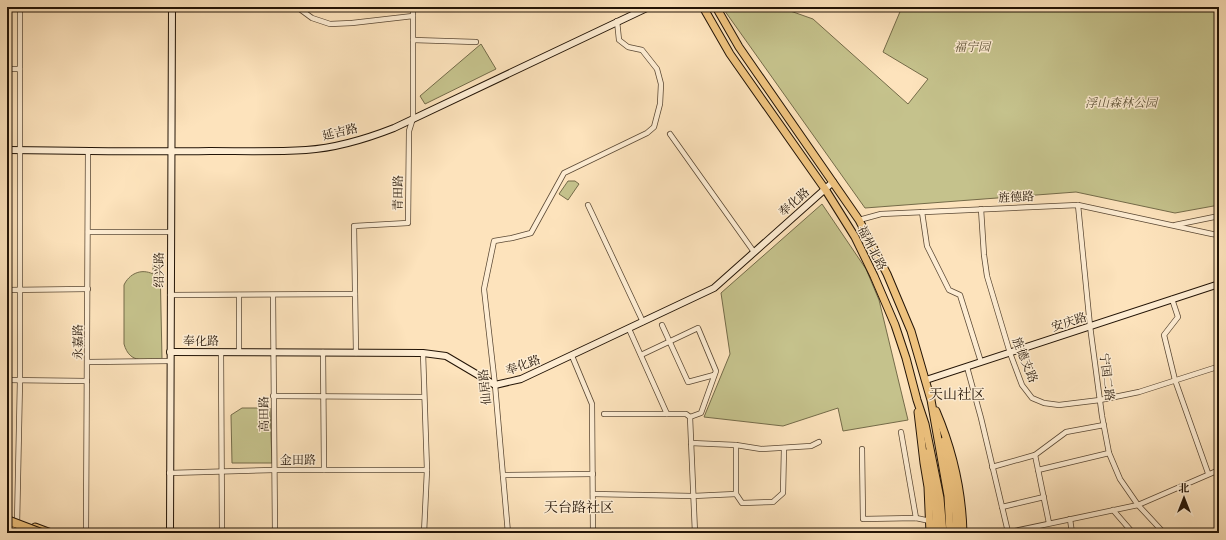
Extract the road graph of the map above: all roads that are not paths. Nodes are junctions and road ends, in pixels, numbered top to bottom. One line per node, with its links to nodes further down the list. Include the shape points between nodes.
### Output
1 (20, 7): 13 (street)
2 (172, 7): 19 (street, 绍兴路)
3 (297, 7): 8 (street, via 312,18 330,24)
4 (413, 7): 8 (street, 青田路)
5 (649, 7): 9 (street, 延吉路)
6 (703, 7): 21 (main road, 福州北路, via 730,54)
7 (716, 7): 20 (main road, 福州北路, via 739,47)
8 (413, 16): 10 (street, 青田路)
9 (617, 21): 14 (street, 延吉路); 68 (street, 仙居路, via 619,40 628,47 642,50 657,69 660,104 654,127 647,133 564,174 531,233 494,241 484,289)
10 (413, 40): 11 (street); 14 (street, 青田路)
11 (476, 42)
12 (7, 69): 13 (street)
13 (20, 69): 17 (street)
14 (413, 118): 19 (street, 延吉路, via 373,136 315,149); 37 (street, 青田路, via 410,131 408,223 354,226)
15 (670, 134): 32 (street)
16 (7, 150): 17 (street, 延吉路)
17 (19, 150): 18 (street, 延吉路); 36 (street)
18 (88, 151): 19 (street, 延吉路); 29 (street, 永嘉路)
19 (171, 152): 30 (street, 绍兴路)
20 (833, 182): 21 (street, 奉化路); 27 (main road, 福州北路)
21 (825, 189): 32 (street, 奉化路); 72 (main road, 福州北路, via 855,237 874,276 897,331)
22 (588, 205): 42 (street)
23 (1078, 205): 24 (street, 旌德路); 28 (street, 旌德路); 44 (street, 宁国二路)
24 (981, 209): 25 (street, 旌德路); 54 (street, 旌德支路, via 987,276)
25 (922, 212): 27 (street, 旌德路, via 881,214); 59 (street, via 927,246 949,290 960,295)
26 (1219, 216): 28 (street, 旌德路)
27 (859, 220): 65 (main road, 福州北路, via 903,309)
28 (1173, 226): 31 (street, 旌德路)
29 (88, 232): 30 (street); 34 (street, 永嘉路)
30 (170, 232): 38 (street, 绍兴路)
31 (1219, 235)
32 (754, 252): 42 (street, 奉化路, via 714,288)
33 (1219, 284): 41 (street, 安庆路)
34 (88, 289): 36 (street); 58 (street, 永嘉路)
35 (7, 290): 36 (street)
36 (20, 290): 64 (street)
37 (355, 294): 40 (street); 52 (street, 青田路)
38 (170, 295): 39 (street); 47 (street, 绍兴路)
39 (239, 295): 40 (street); 49 (street)
40 (273, 295): 50 (street, 高田路)
41 (1172, 299): 44 (street, 安庆路); 66 (street, via 1178,317 1164,335)
42 (643, 322): 45 (street, 奉化路)
43 (662, 325): 46 (street)
44 (1090, 326): 54 (street, 安庆路); 74 (street, 宁国二路)
45 (629, 329): 55 (street); 56 (street, 奉化路)
46 (670, 342): 55 (street); 62 (street, via 688,382); 62 (street, via 698,328 716,371)
47 (170, 352): 48 (street, 奉化路); 57 (street, 绍兴路)
48 (221, 352): 49 (street, 奉化路); 95 (street)
49 (239, 352): 50 (street, 奉化路)
50 (273, 352): 51 (street, 奉化路); 69 (street, 高田路)
51 (323, 352): 52 (street, 奉化路); 70 (street)
52 (356, 353): 53 (street, 奉化路)
53 (423, 353): 68 (street, 奉化路, via 446,356); 71 (street)
54 (1010, 353): 59 (street, 安庆路); 74 (street, 旌德支路, via 1022,385 1032,398 1059,405)
55 (641, 355): 76 (street)
56 (572, 356): 68 (street, 奉化路, via 521,379); 99 (street, via 592,404)
57 (170, 361): 58 (street); 97 (street, 绍兴路)
58 (88, 362): 67 (street, 永嘉路)
59 (981, 362): 60 (street, 安庆路)
60 (967, 367): 65 (street, 安庆路); 89 (street)
61 (1219, 368): 66 (street, 旌德支路)
62 (714, 375): 77 (street, via 701,413)
63 (7, 380): 64 (street)
64 (20, 380): 67 (street); 113 (street)
65 (926, 380): 73 (main road, 福州北路)
66 (1175, 380): 74 (street, 旌德支路, via 1139,392); 98 (street)
67 (87, 381): 120 (street, 永嘉路)
68 (495, 385): 100 (street, 仙居路)
69 (274, 396): 70 (street); 90 (street, 高田路)
70 (324, 397): 71 (street); 91 (street)
71 (424, 397): 92 (street)
72 (917, 400): 79 (main road); 130 (main road, 福州北路, via 937,476)
73 (931, 400): 78 (main road); 131 (main road, 福州北路, via 948,496)
74 (1100, 400): 80 (street, 宁国二路)
75 (604, 414): 76 (street)
76 (668, 414): 77 (street, via 686,414)
77 (690, 417): 83 (street)
78 (940, 421): 96 (main road); 133 (main road, via 955,464)
79 (920, 422): 101 (main road); 114 (main road)
80 (1104, 425): 87 (street, 宁国二路); 88 (street, via 1066,432)
81 (901, 432): 110 (street)
82 (819, 442): 85 (street, via 811,446)
83 (691, 444): 84 (street); 104 (street)
84 (736, 445): 85 (street, via 761,449); 103 (street)
85 (784, 448): 103 (street, via 783,493 773,502 742,502)
86 (862, 449): 110 (street, via 863,519)
87 (1109, 453): 93 (street); 106 (street, 宁国二路, via 1120,479)
88 (1035, 455): 89 (street); 93 (street)
89 (992, 467): 107 (street)
90 (274, 470): 91 (street, 金田路); 95 (street, 金田路); 123 (street, 高田路)
91 (324, 470): 92 (street, 金田路)
92 (427, 470): 124 (street)
93 (1038, 470): 105 (street)
94 (1219, 470): 98 (street)
95 (222, 472): 97 (street, 金田路); 122 (street)
96 (950, 472): 132 (highway)
97 (169, 473): 121 (street, 绍兴路)
98 (1208, 473): 106 (street)
99 (593, 474): 100 (street); 102 (street)
100 (503, 475): 125 (street, 仙居路)
101 (931, 476): 129 (highway)
102 (593, 494): 104 (street); 126 (street)
103 (736, 494): 104 (street)
104 (693, 496): 127 (street)
105 (1044, 497): 107 (street); 115 (street)
106 (1138, 505): 108 (street); 137 (street, 宁国二路)
107 (1002, 507): 134 (street)
108 (1113, 510): 111 (street); 136 (street)
109 (7, 516): 113 (main road)
110 (916, 518): 114 (street)
111 (1070, 519): 115 (street); 135 (street)
112 (7, 520): 118 (highway, bridge)
113 (17, 520): 117 (street); 119 (main road)
114 (930, 521): 128 (main road)
115 (1049, 523): 134 (street)
116 (7, 529): 117 (highway, bridge)
117 (17, 533)
118 (41, 533)
119 (51, 533)
120 (86, 533)
121 (170, 533)
122 (222, 533)
123 (275, 533)
124 (424, 533)
125 (508, 533)
126 (593, 533)
127 (695, 533)
128 (930, 533)
129 (937, 533)
130 (943, 533)
131 (950, 533)
132 (957, 533)
133 (963, 533)
134 (1007, 533)
135 (1072, 533)
136 (1132, 533)
137 (1164, 533)

